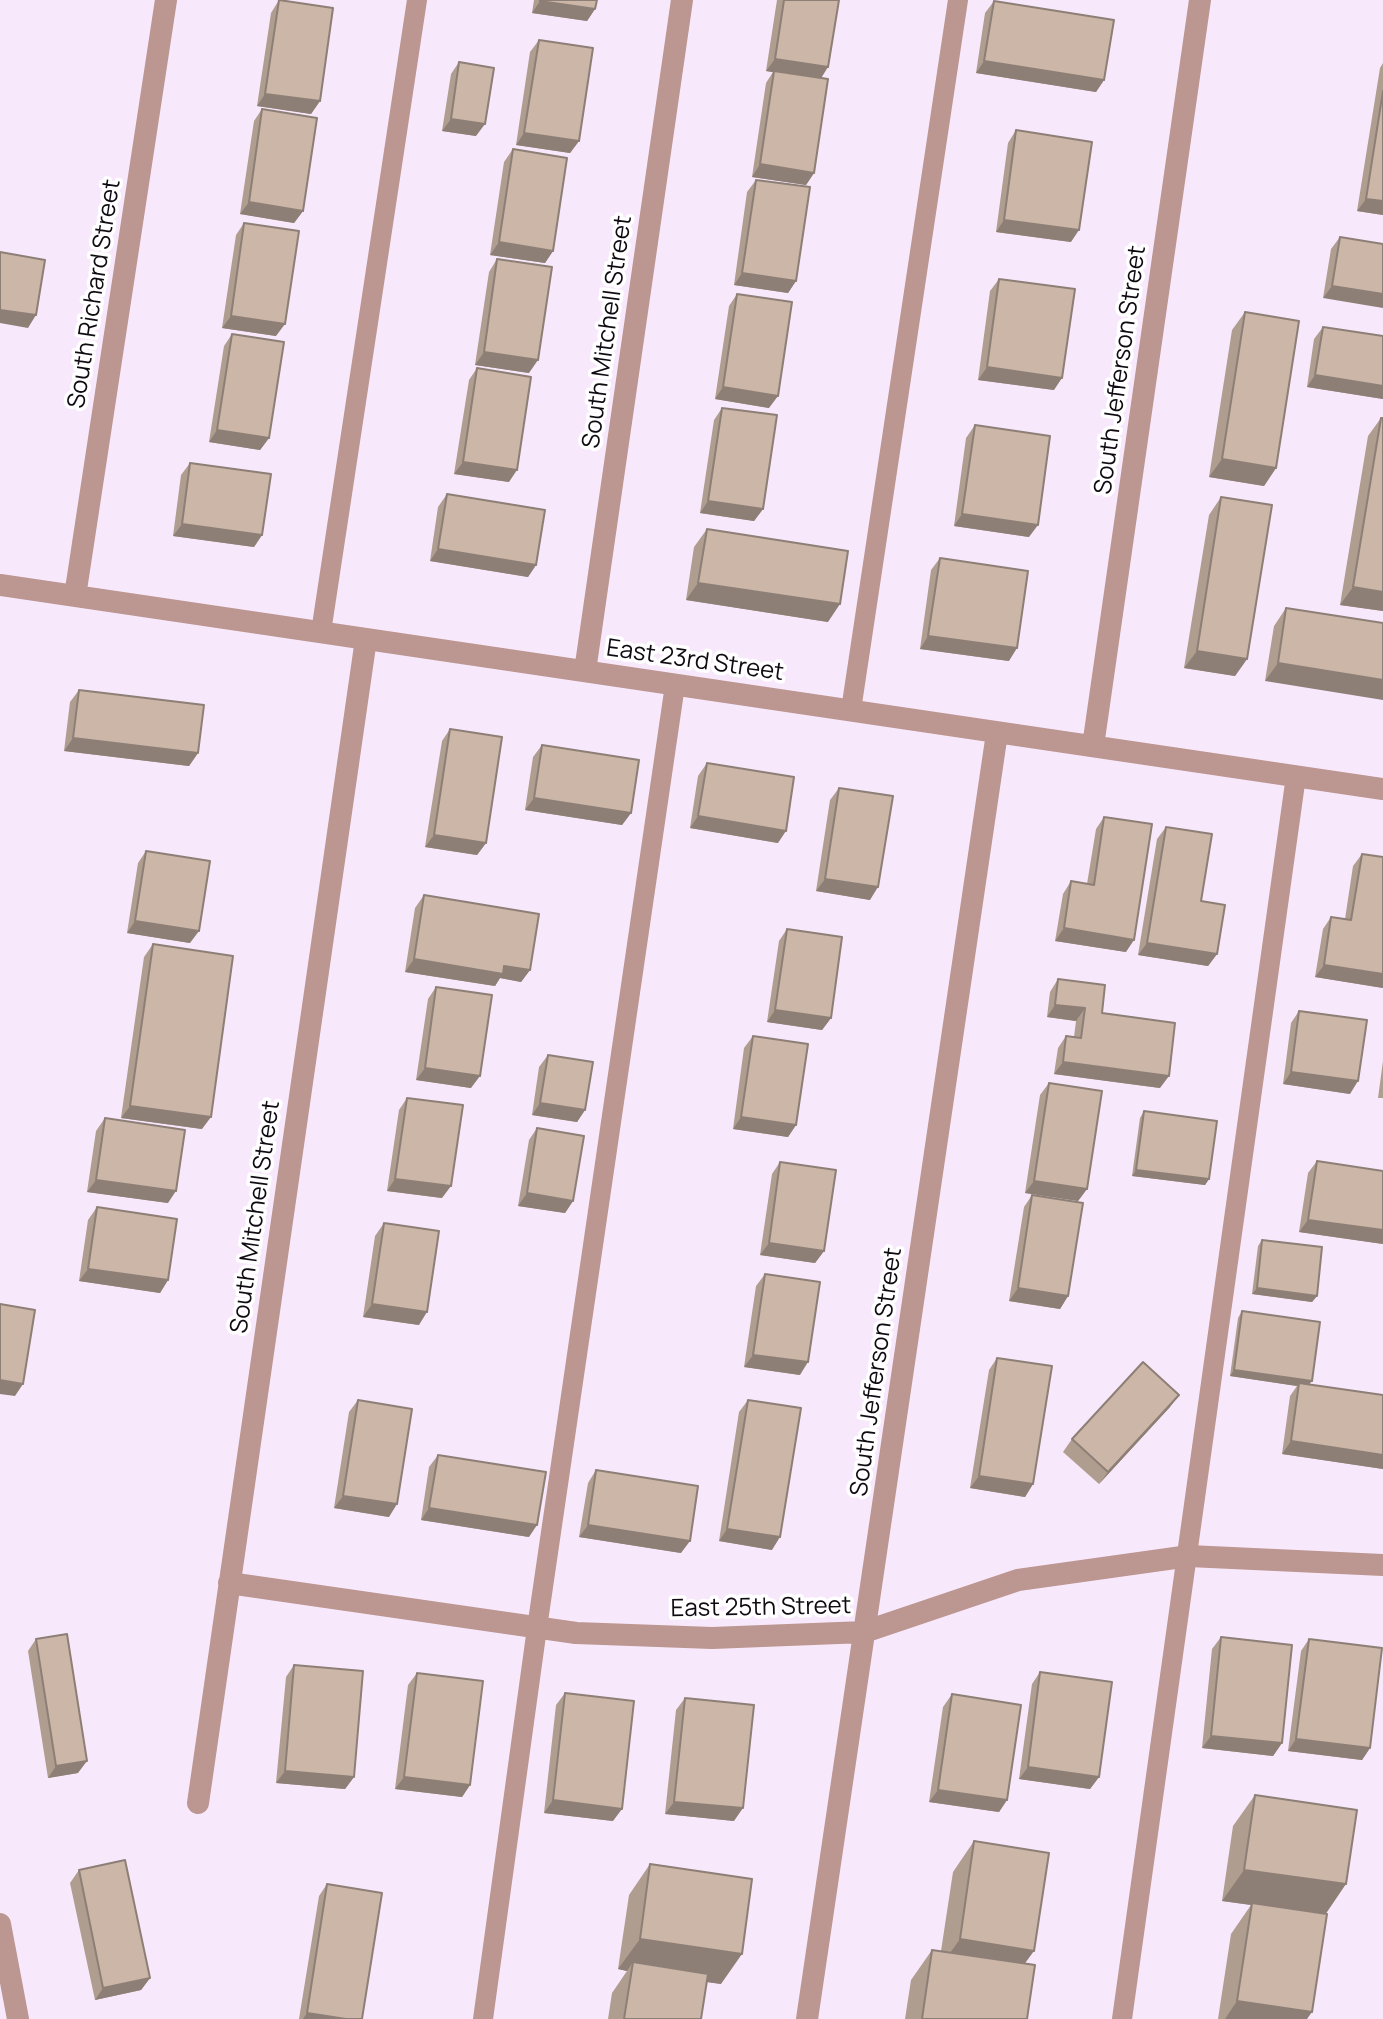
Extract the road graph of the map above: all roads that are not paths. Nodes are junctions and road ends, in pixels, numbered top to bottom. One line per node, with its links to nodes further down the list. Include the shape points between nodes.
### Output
1 (166, 0): 7 (street, South Richard Street)
2 (417, 0): 8 (lane)
3 (682, 0): 10 (street, South Mitchell Street)
4 (958, 0): 12 (lane)
5 (1200, 0): 14 (street, South Jefferson Street)
6 (0, 585): 7 (street, East 23rd Street)
7 (75, 596): 8 (street, East 23rd Street)
8 (321, 632): 9 (street, East 23rd Street)
9 (366, 639): 10 (street, East 23rd Street); 19 (street, South Mitchell Street)
10 (585, 671): 11 (street, East 23rd Street)
11 (675, 685): 12 (street, East 23rd Street); 20 (lane)
12 (851, 710): 13 (street, East 23rd Street)
13 (997, 733): 14 (street, East 23rd Street); 21 (street, South Jefferson Street)
14 (1093, 746): 15 (street, East 23rd Street)
15 (1296, 776): 16 (street, East 23rd Street); 17 (lane)
16 (1383, 789)
17 (1189, 1556): 18 (street, East 25th Street); 21 (street, East 25th Street, via 1018,1580); 27 (lane)
18 (1383, 1565)
19 (229, 1583): 20 (street, East 25th Street); 22 (street, South Mitchell Street)
20 (537, 1628): 21 (street, East 25th Street, via 712,1638); 25 (lane)
21 (864, 1632): 26 (street, South Jefferson Street)
22 (198, 1803)
23 (0, 1924): 24 (street)
24 (18, 2019)
25 (483, 2019)
26 (807, 2019)
27 (1122, 2019)

